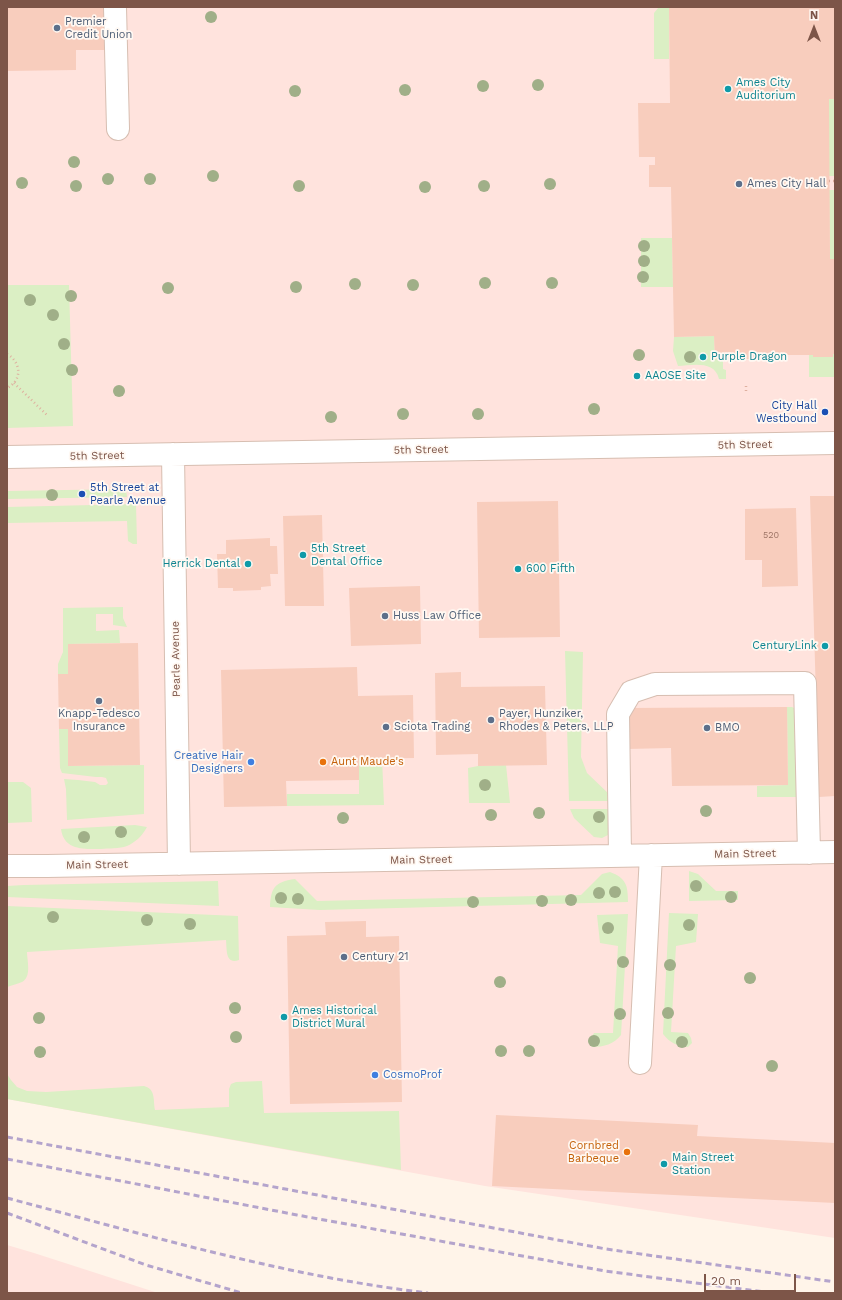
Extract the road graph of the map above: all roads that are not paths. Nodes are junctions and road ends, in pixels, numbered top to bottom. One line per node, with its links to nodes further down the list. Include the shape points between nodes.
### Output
1 (115, 7): 2 (street)
2 (118, 129)
3 (835, 443): 4 (street, 5th Street)
4 (173, 454): 5 (street, 5th Street); 10 (street, Pearle Avenue)
5 (7, 457)
6 (809, 852): 7 (street, Main Street); 8 (street, Main Street); 9 (street, via 805,683 655,684 632,692 618,714)
7 (835, 852)
8 (651, 855): 9 (street, Main Street); 12 (street)
9 (620, 856): 10 (street, Main Street)
10 (179, 864): 11 (street, Main Street)
11 (7, 866)
12 (640, 1063)

